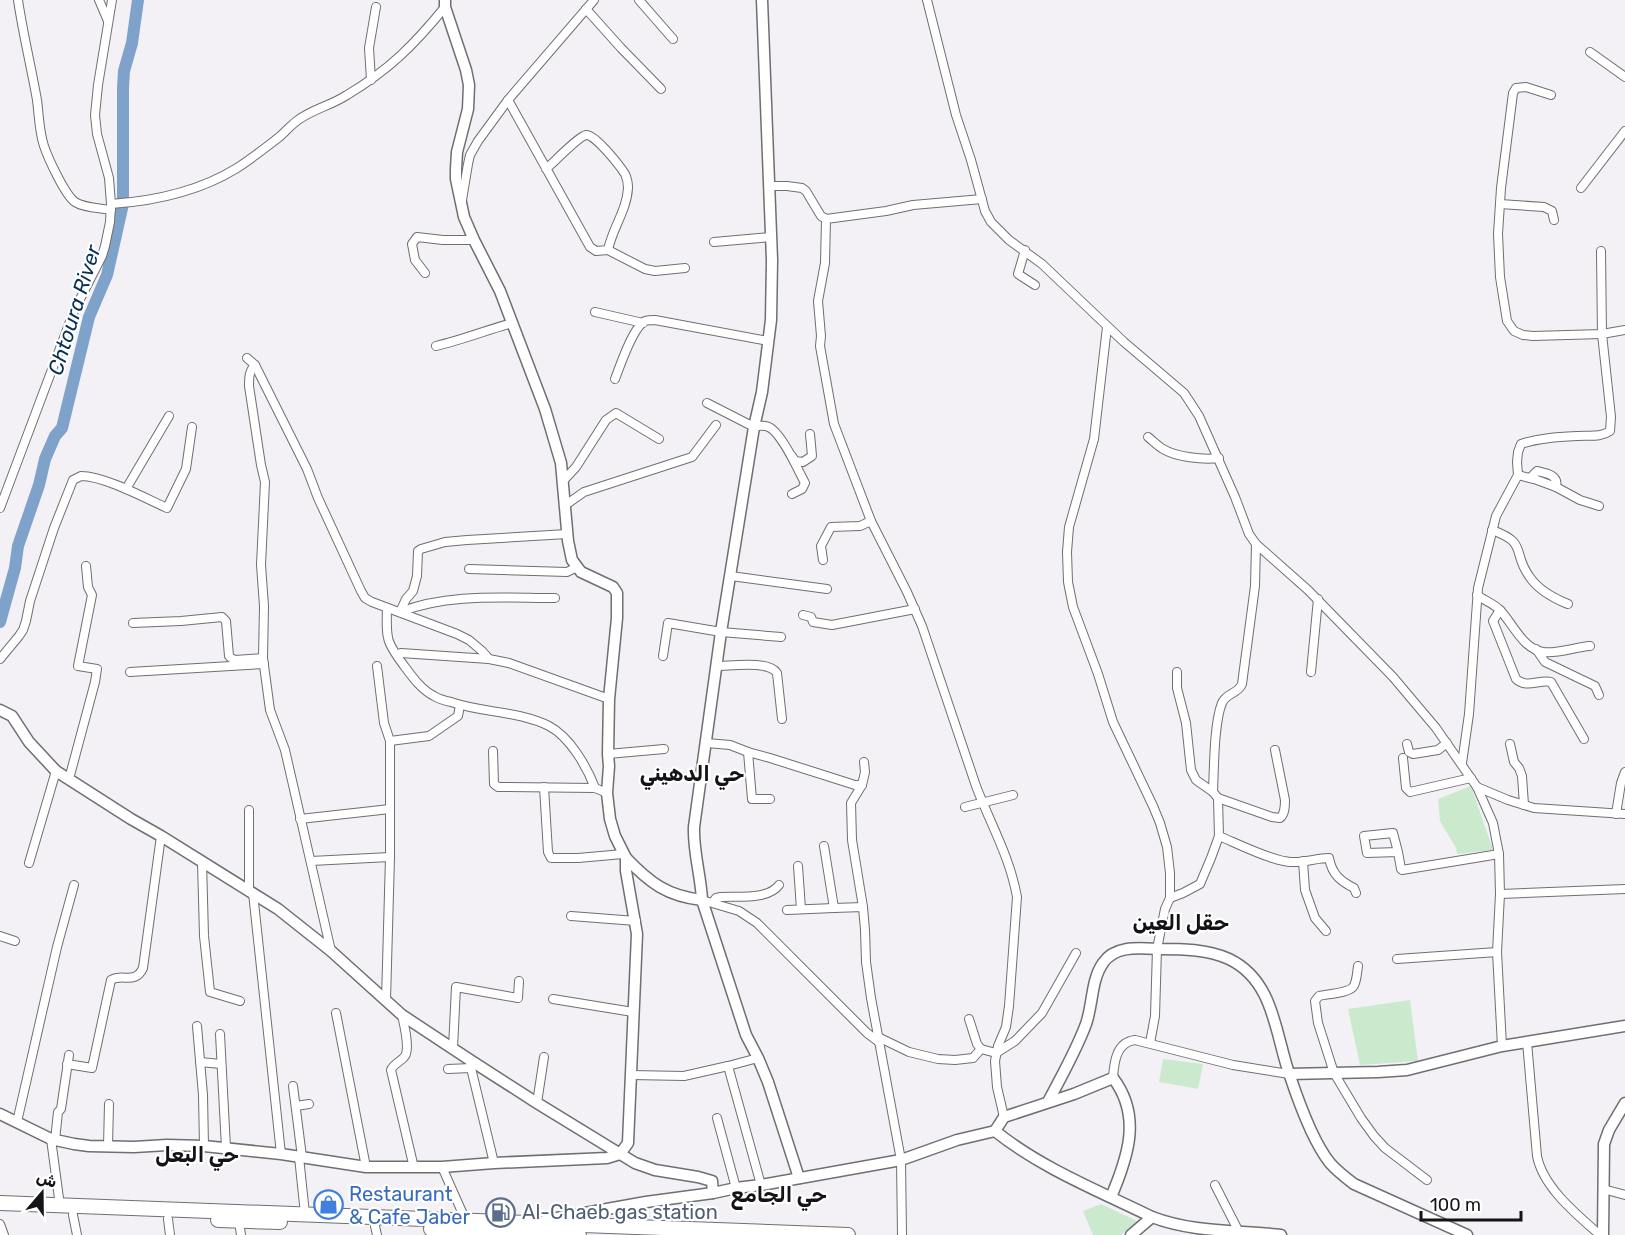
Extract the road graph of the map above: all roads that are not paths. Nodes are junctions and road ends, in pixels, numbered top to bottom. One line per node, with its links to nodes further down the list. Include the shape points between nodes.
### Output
1 (18, 0): 26 (street, via 49,157 75,202)
2 (99, 0): 11 (street)
3 (112, 0): 11 (street)
4 (594, 0): 10 (street)
5 (639, 0): 12 (street)
6 (762, 0): 21 (street)
7 (927, 0): 23 (street)
8 (445, 4): 15 (street, via 422,35); 24 (street, via 469,85 468,109 457,152 456,179)
9 (376, 7): 15 (street, via 369,48)
10 (586, 9): 16 (street); 18 (street)
11 (108, 21): 26 (street, via 95,115)
12 (673, 39)
13 (1590, 52): 14 (street)
14 (1625, 77)
15 (371, 80): 26 (street, via 298,120 238,167 207,184)
16 (661, 89)
17 (1551, 95): 25 (street, via 1522,87 1513,93)
18 (508, 100): 20 (street); 24 (street, via 470,155)
19 (1625, 131): 22 (street)
20 (546, 169): 32 (street, via 590,247); 32 (street, via 584,135 598,141 619,166 625,175 627,197)
21 (769, 186): 27 (street, via 802,188); 29 (street)
22 (1581, 188)
23 (982, 199): 27 (street); 33 (street, via 991,222)
24 (461, 204): 30 (street)
25 (1500, 204): 28 (street, via 1544,207 1552,212); 43 (street, via 1500,277 1507,321 1514,331 1533,336)
26 (111, 207): 65 (street, via 102,256 74,311)
27 (826, 219): 66 (street, via 825,264 818,301 822,364 834,424)
28 (1554, 220)
29 (771, 237): 31 (street); 44 (street)
30 (474, 240): 36 (street, via 417,237 412,244 415,260); 39 (street)
31 (714, 242)
32 (608, 250): 35 (street, via 645,269)
33 (1025, 250): 37 (street, via 1018,274); 41 (street)
34 (1601, 251): 43 (street)
35 (685, 268)
36 (425, 273)
37 (1035, 285)
38 (595, 312): 40 (street)
39 (512, 323): 45 (street); 60 (street, via 545,409)
40 (643, 323): 44 (street, via 655,320); 48 (street, via 625,352)
41 (1107, 327): 58 (street, via 1190,400); 158 (street, via 1094,439 1069,527 1068,582 1113,722 1160,823 1167,847)
42 (1625, 330): 43 (street)
43 (1602, 334): 59 (street, via 1610,431 1521,444)
44 (768, 341): 53 (street)
45 (436, 346)
46 (247, 358): 47 (street)
47 (255, 365): 80 (street, via 361,591 365,598); 94 (street, via 249,375 249,386 265,482 261,565)
48 (615, 379)
49 (707, 403): 53 (street)
50 (169, 416): 61 (street)
51 (716, 425): 63 (street, via 692,457 584,492)
52 (192, 427): 61 (street, via 186,469 167,508)
53 (754, 427): 57 (street, via 771,429); 74 (street)
54 (810, 434): 57 (street, via 812,456 803,462 795,461)
55 (1148, 437): 58 (street, via 1164,450 1194,459)
56 (658, 439): 60 (street, via 616,414 606,420)
57 (788, 451): 62 (street, via 805,483)
58 (1219, 458): 69 (street)
59 (1518, 475): 64 (street); 67 (street)
60 (563, 481): 63 (street)
61 (126, 489): 92 (street, via 85,476 76,477 54,528 27,621)
62 (792, 494)
63 (564, 506): 68 (street)
64 (1599, 506)
65 (0, 508)
66 (871, 521): 70 (street, via 860,526 831,527 821,546); 81 (street)
67 (1492, 530): 76 (street); 79 (street, via 1516,544 1532,580 1550,596)
68 (567, 534): 72 (street); 83 (street, via 446,542 421,549 414,591)
69 (1256, 544): 78 (street); 129 (street, via 1243,681 1239,690 1222,703 1218,719)
70 (823, 560)
71 (86, 567): 122 (street, via 92,595 78,666 97,669)
72 (577, 567): 73 (street, via 567,572); 101 (street, via 617,593)
73 (469, 569)
74 (731, 576): 75 (street); 86 (street)
75 (827, 589)
76 (1477, 595): 82 (street); 118 (street)
77 (555, 598): 83 (street, via 462,599)
78 (1318, 599): 99 (street); 108 (street, via 1393,677)
79 (1568, 604)
80 (387, 608): 83 (street); 102 (street, via 390,647 415,682 434,697)
81 (915, 609): 84 (street, via 832,625 813,622); 131 (street)
82 (1500, 610): 89 (street); 105 (street, via 1493,621 1516,679 1527,684 1551,682)
83 (400, 612): 93 (street, via 458,634)
84 (803, 615)
85 (133, 623): 94 (street, via 222,617 226,621 229,656 235,660)
86 (721, 632): 87 (street); 91 (street, via 668,623); 96 (street)
87 (781, 637)
88 (1590, 646): 89 (street)
89 (1536, 650): 100 (street, via 1545,662 1595,686)
90 (400, 653): 93 (street)
91 (663, 656)
92 (0, 659)
93 (489, 659): 101 (street)
94 (264, 661): 97 (street); 137 (street, via 270,710 285,750)
95 (377, 666): 106 (street)
96 (716, 666): 104 (street, via 772,668 777,673); 107 (street)
97 (130, 672)
98 (1177, 672): 129 (street, via 1191,770 1196,780)
99 (1311, 672)
100 (1599, 695)
101 (609, 699): 115 (street)
102 (460, 705): 106 (street, via 458,716 429,736); 126 (street, via 514,714 550,726 587,767)
103 (0, 710): 119 (street, via 12,716)
104 (782, 719)
105 (1584, 739)
106 (390, 741): 134 (street)
107 (707, 743): 114 (street); 159 (street, via 694,839)
108 (1447, 743): 109 (street, via 1438,750 1413,754); 118 (street)
109 (1407, 744)
110 (1510, 744): 132 (street, via 1522,776)
111 (664, 749): 115 (street)
112 (1275, 750): 129 (street, via 1285,800 1280,818)
113 (493, 751): 124 (street, via 496,786)
114 (748, 752): 123 (street); 130 (street, via 752,799)
115 (608, 754): 127 (street)
116 (1403, 758): 121 (street, via 1406,788 1410,792)
117 (864, 762): 123 (street)
118 (1462, 763): 121 (street)
119 (56, 771): 122 (street); 148 (street)
120 (1625, 772): 136 (street)
121 (1471, 778): 125 (street)
122 (69, 779): 138 (street)
123 (862, 785): 160 (street, via 851,803 852,840)
124 (544, 787): 126 (street); 143 (street, via 551,858)
125 (1477, 787): 132 (street); 142 (street, via 1493,823)
126 (595, 788): 127 (street)
127 (607, 793): 143 (street, via 610,819)
128 (1013, 795): 131 (street)
129 (1215, 795): 139 (street)
130 (770, 799)
131 (982, 802): 133 (street); 192 (street, via 1002,846 1017,897 1009,1006)
132 (1524, 805): 136 (street)
133 (965, 807)
134 (390, 809): 137 (street); 144 (street)
135 (249, 810): 155 (street)
136 (1621, 814)
137 (300, 819): 145 (street)
138 (161, 836): 147 (street); 216 (street, via 143,968 134,978 111,980 92,1068 68,1060)
139 (1219, 836): 146 (street, via 1285,862); 158 (street, via 1200,884)
140 (824, 846): 161 (street)
141 (1398, 852): 141 (street, via 1393,833 1364,836 1366,853); 142 (street, via 1404,870)
142 (1499, 854): 157 (street)
143 (625, 856): 150 (street); 152 (street)
144 (390, 857): 145 (street); 177 (street)
145 (311, 861): 170 (street)
146 (1303, 861): 156 (street, via 1329,858 1338,878); 166 (street, via 1305,890 1315,918)
147 (202, 862): 155 (street); 178 (street, via 210,992)
148 (29, 863)
149 (798, 866): 162 (street)
150 (642, 874): 152 (street); 159 (street, via 658,887)
151 (74, 885): 214 (street)
152 (629, 885): 165 (street)
153 (779, 885): 159 (street, via 766,894)
154 (1625, 889): 157 (street)
155 (251, 892): 170 (street); 220 (street)
156 (1356, 893)
157 (1500, 894): 171 (street)
158 (1170, 898): 169 (street)
159 (708, 901): 186 (street, via 739,911 757,923 867,1033); 194 (street, via 746,1035)
160 (863, 907): 161 (street); 186 (street, via 866,962)
161 (834, 908): 162 (street)
162 (801, 909): 163 (street)
163 (787, 910)
164 (571, 916): 165 (street)
165 (636, 921): 179 (street)
166 (1326, 931)
167 (0, 936): 168 (street)
168 (15, 941)
169 (1157, 949): 188 (street); 201 (street, via 1188,949 1218,955 1252,975 1268,1001); 205 (street, via 1128,948 1104,962 1086,1022)
170 (331, 951): 177 (street)
171 (1497, 952): 173 (street); 189 (street)
172 (1076, 953): 192 (street, via 1042,1013 1015,1041)
173 (1397, 959)
174 (1358, 966): 200 (street, via 1353,988 1319,996 1315,1001)
175 (519, 981): 190 (street, via 518,998 456,987)
176 (553, 999): 179 (street)
177 (386, 1000): 181 (street)
178 (240, 1001)
179 (633, 1012): 202 (street)
180 (336, 1013): 225 (street)
181 (402, 1014): 190 (street); 227 (street, via 406,1052 391,1070)
182 (969, 1018): 191 (street)
183 (197, 1026): 195 (street)
184 (1625, 1026): 187 (street)
185 (219, 1034): 196 (street)
186 (879, 1040): 191 (street, via 938,1059 973,1058); 223 (street)
187 (1527, 1042): 189 (street); 261 (street, via 1539,1165 1548,1183)
188 (1150, 1043): 201 (street, via 1233,1065); 203 (street, via 1129,1040 1123,1044 1116,1057)
189 (1502, 1046): 200 (street, via 1407,1070)
190 (453, 1048): 197 (street)
191 (981, 1049): 192 (street)
192 (996, 1053): 212 (street)
193 (544, 1057): 206 (street)
194 (758, 1058): 198 (street); 228 (street)
195 (200, 1062): 196 (street); 218 (street)
196 (221, 1064): 219 (street)
197 (471, 1064): 199 (street); 206 (street); 224 (street)
198 (728, 1066): 202 (street, via 684,1076); 230 (street)
199 (448, 1069)
200 (1334, 1073): 201 (street); 229 (street, via 1374,1136)
201 (1289, 1074): 251 (street, via 1314,1134 1328,1161 1339,1172 1354,1184)
202 (631, 1075): 221 (street, via 629,1138)
203 (1113, 1078): 205 (street); 236 (street, via 1123,1093 1130,1133)
204 (293, 1086): 210 (street)
205 (1048, 1102): 212 (street)
206 (537, 1103): 221 (street)
207 (1625, 1103): 233 (street, via 1605,1137)
208 (109, 1104): 217 (street)
209 (309, 1104): 210 (street)
210 (296, 1106): 222 (street)
211 (0, 1114): 214 (street)
212 (1004, 1117): 215 (street)
213 (717, 1118): 232 (street)
214 (17, 1122): 216 (street)
215 (995, 1131): 223 (street); 236 (street, via 1059,1171)
216 (53, 1140): 217 (street); 238 (street)
217 (108, 1146): 218 (street)
218 (204, 1146): 219 (street)
219 (226, 1148): 220 (street)
220 (281, 1154): 222 (street)
221 (620, 1154): 224 (street, via 607,1158); 234 (street, via 654,1170 712,1181)
222 (301, 1157): 225 (street); 240 (street)
223 (901, 1160): 228 (street); 258 (street)
224 (494, 1163): 226 (street)
225 (366, 1167): 227 (street)
226 (442, 1167): 227 (street); 247 (street)
227 (414, 1168)
228 (799, 1178): 230 (street)
229 (1427, 1180)
230 (761, 1185): 232 (street)
231 (1215, 1185): 249 (street)
232 (736, 1188): 234 (street)
233 (1603, 1190): 235 (street); 261 (street)
234 (713, 1193): 245 (street, via 646,1202)
235 (1625, 1195)
236 (1111, 1197): 242 (street)
237 (0, 1203): 238 (highway)
238 (60, 1206): 240 (highway)
239 (0, 1211): 241 (highway)
240 (305, 1214): 247 (highway)
241 (73, 1215): 243 (highway); 253 (street)
242 (1152, 1217): 249 (street, via 1166,1223); 259 (street)
243 (168, 1219): 246 (highway); 254 (street)
244 (0, 1224): 252 (street)
245 (597, 1224): 247 (highway, via 533,1223); 257 (highway)
246 (240, 1228): 248 (highway)
247 (465, 1229): 248 (highway); 250 (highway)
248 (376, 1230)
249 (1239, 1232): 260 (street)
250 (508, 1234): 255 (highway)
251 (1464, 1234)
252 (4, 1235)
253 (77, 1235)
254 (170, 1235)
255 (568, 1235): 256 (highway)
256 (579, 1235)
257 (848, 1235)
258 (902, 1235)
259 (1131, 1235)
260 (1281, 1235)
261 (1601, 1235)

